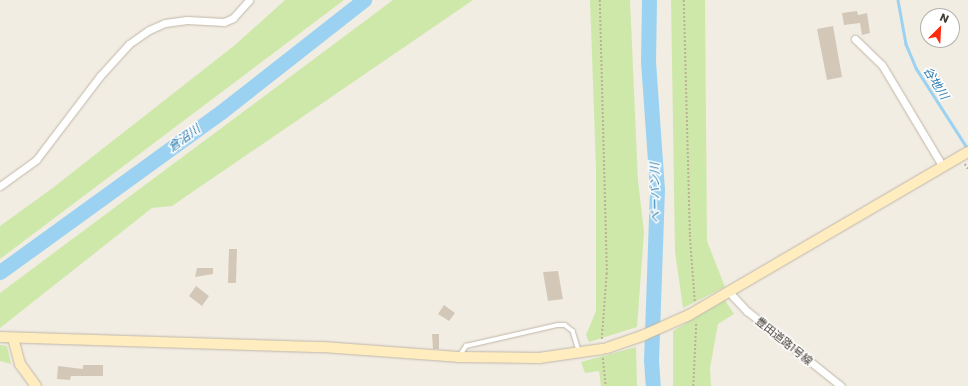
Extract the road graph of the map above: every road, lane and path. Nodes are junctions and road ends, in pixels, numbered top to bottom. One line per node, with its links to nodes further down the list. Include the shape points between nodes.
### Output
1 (249, 0): 7 (street, via 233,18 224,22 187,20 165,23 149,30 129,44 100,76 36,160)
2 (600, 0): 12 (path, via 606,273)
3 (684, 0): 9 (path)
4 (855, 40): 6 (street, via 882,65)
5 (968, 152): 6 (street)
6 (942, 167): 8 (street)
7 (0, 186)
8 (730, 293): 9 (street); 18 (street, 豊田道路1号線, via 747,311)
9 (692, 313): 12 (street, via 644,336); 17 (path)
10 (0, 337): 11 (street)
11 (13, 338): 14 (street, via 323,348); 15 (street, via 20,364)
12 (604, 348): 13 (street); 16 (path)
13 (580, 352): 14 (street, via 539,358); 14 (lane, via 573,331 565,325 558,325 466,346)
14 (458, 357)
15 (36, 386)
16 (606, 386)
17 (692, 386)
18 (841, 386)

